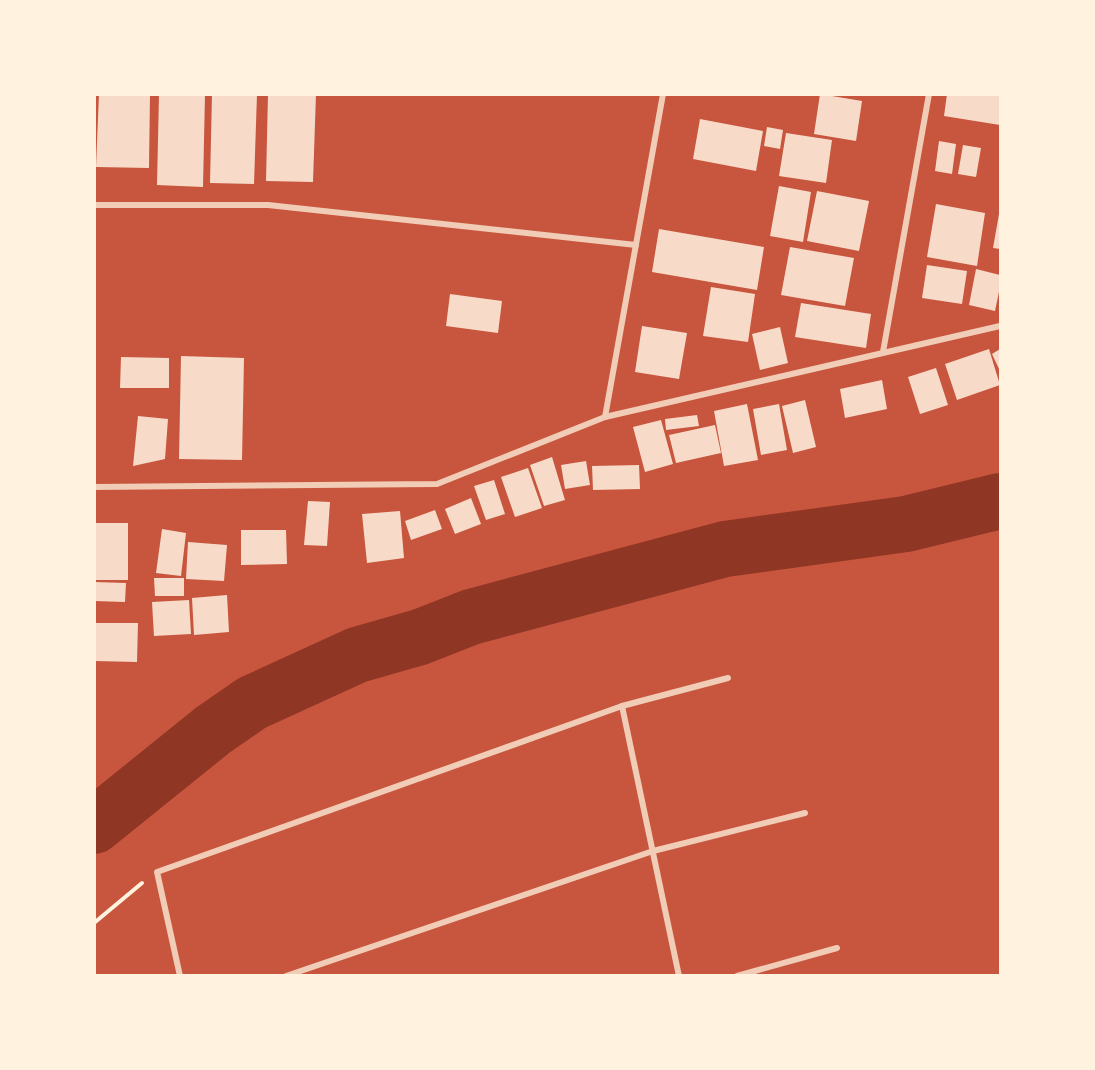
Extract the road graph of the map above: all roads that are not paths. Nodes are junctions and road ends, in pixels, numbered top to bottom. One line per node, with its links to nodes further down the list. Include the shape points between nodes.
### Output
1 (663, 94): 4 (street)
2 (929, 94): 6 (street)
3 (94, 206): 4 (street, via 268,206)
4 (636, 245): 7 (street)
5 (1000, 326): 6 (street)
6 (883, 352): 7 (street)
7 (605, 417): 8 (street, via 437,484)
8 (94, 487)
9 (728, 678): 10 (street)
10 (622, 706): 12 (street); 14 (street, via 157,872)
11 (805, 813): 12 (street)
12 (653, 851): 15 (street); 16 (street)
13 (837, 948): 17 (street)
14 (180, 975)
15 (286, 975)
16 (679, 975)
17 (737, 975)

